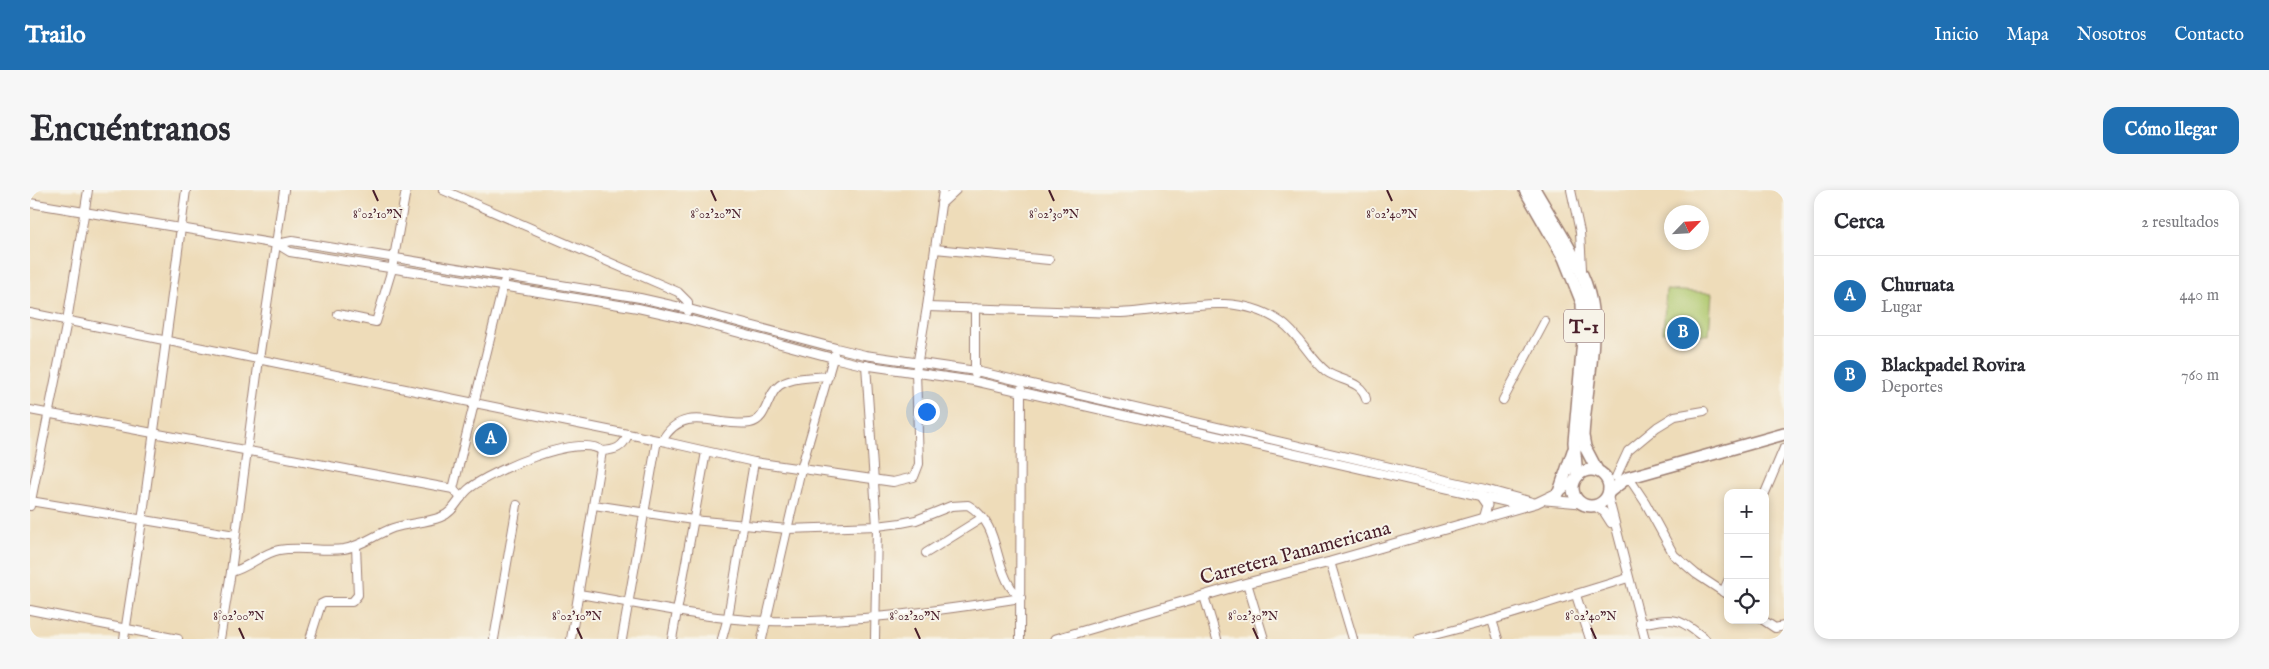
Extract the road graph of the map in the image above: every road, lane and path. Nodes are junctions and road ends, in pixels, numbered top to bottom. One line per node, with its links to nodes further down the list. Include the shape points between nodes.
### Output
1 (88, 190): 14 (street)
2 (186, 190): 15 (street)
3 (284, 190): 16 (street)
4 (406, 190): 18 (street)
5 (442, 190): 11 (street)
6 (943, 190): 13 (street)
7 (956, 190): 13 (street)
8 (1525, 190): 54 (highway, T-1, via 1564,258 1582,303 1583,340)
9 (1535, 190): 21 (highway, T-1)
10 (1571, 190): 21 (street, via 1580,232 1582,268)
11 (455, 193): 26 (street, via 678,292 688,302)
12 (30, 203): 14 (street)
13 (941, 204): 17 (street)
14 (85, 212): 15 (street); 30 (street)
15 (181, 229): 16 (street); 32 (street)
16 (277, 244): 18 (street, via 292,242); 20 (street, via 290,252); 35 (street)
17 (935, 249): 19 (street); 24 (street)
18 (393, 258): 20 (street); 22 (street)
19 (1049, 260)
20 (392, 269): 23 (street); 28 (street, via 376,322)
21 (1579, 272): 61 (highway, T-1, via 1591,301 1593,321 1583,436 1587,452)
22 (505, 276): 23 (street); 26 (street)
23 (503, 286): 29 (street); 46 (street)
24 (927, 307): 25 (street); 36 (street)
25 (975, 308): 38 (street); 44 (street, via 1117,313 1183,305 1246,306 1281,322 1328,373 1360,388)
26 (689, 309): 29 (street); 33 (street)
27 (30, 313): 30 (street)
28 (338, 314)
29 (687, 319): 34 (street)
30 (67, 321): 32 (street); 49 (street)
31 (1544, 321): 45 (street)
32 (165, 339): 35 (street); 50 (street)
33 (836, 348): 34 (street); 36 (street)
34 (833, 358): 37 (street); 40 (street)
35 (259, 359): 46 (street); 57 (street)
36 (917, 362): 38 (street); 39 (street)
37 (866, 365): 39 (street); 63 (street)
38 (976, 371): 41 (street); 42 (street)
39 (916, 372): 41 (street); 63 (street, via 920,460 917,472 914,477 893,482)
40 (829, 376): 53 (street, via 779,385 771,393 761,417 753,423 695,418 672,428); 60 (street)
41 (974, 381): 43 (street)
42 (1022, 382): 43 (street); 70 (street)
43 (1021, 393): 68 (street); 97 (street)
44 (1366, 399)
45 (1503, 400)
46 (473, 404): 51 (street); 64 (street)
47 (30, 410): 49 (street)
48 (1704, 411): 61 (street, via 1675,416 1657,427 1628,451)
49 (48, 414): 50 (street); 71 (street)
50 (154, 433): 57 (street); 80 (street)
51 (628, 435): 53 (street); 56 (street, via 624,445)
52 (1783, 435): 55 (street); 61 (highway)
53 (660, 440): 58 (street); 77 (street)
54 (1574, 447): 62 (highway, T-1); 66 (highway)
55 (1784, 448): 65 (street)
56 (602, 451): 69 (street, via 586,446 535,456 482,480); 74 (street)
57 (247, 452): 64 (street); 85 (street)
58 (706, 452): 59 (street); 81 (street)
59 (754, 462): 60 (street); 82 (street)
60 (802, 469): 63 (street); 84 (street)
61 (1615, 476): 62 (highway, via 1584,471); 67 (highway); 67 (highway, T-1, via 1609,483); 93 (street, via 1645,502 1674,555)
62 (1576, 478): 66 (main road, Carretera Panamericana); 72 (highway, T-1, via 1574,492)
63 (875, 480): 83 (street)
64 (453, 489): 69 (street)
65 (1767, 489)
66 (1559, 492): 70 (main road, Carretera Panamericana)
67 (1608, 494): 76 (highway, via 1602,503); 86 (street)
68 (1480, 495): 75 (street); 79 (main road, via 1488,505)
69 (461, 498): 87 (street, via 443,516 394,528)
70 (1539, 502): 72 (main road, Carretera Panamericana); 75 (main road, Carretera Panamericana)
71 (30, 503): 80 (street)
72 (1581, 503): 76 (highway)
73 (517, 505): 113 (street)
74 (594, 505): 77 (street); 94 (street)
75 (1524, 506): 79 (main road, Carretera Panamericana)
76 (1594, 506): 86 (street, via 1607,516)
77 (645, 512): 81 (street); 98 (street)
78 (982, 518): 83 (street, via 973,508 960,504 916,520); 88 (street); 97 (street, via 995,539 1010,587)
79 (1484, 519): 89 (main road, Carretera Panamericana)
80 (142, 520): 85 (street); 108 (street)
81 (693, 520): 82 (street); 100 (street)
82 (742, 525): 84 (street); 101 (street)
83 (877, 526): 84 (street); 102 (street)
84 (788, 529): 104 (street)
85 (235, 534): 90 (street)
86 (1618, 538): 91 (street)
87 (356, 546): 90 (street, via 336,550 278,550 244,569); 112 (street, via 358,595 352,602 321,604)
88 (926, 553)
89 (1330, 562): 92 (main road, Carretera Panamericana); 124 (street)
90 (231, 572): 111 (street)
91 (1628, 578): 95 (street); 105 (street)
92 (1247, 583): 96 (main road, Carretera Panamericana); 123 (street)
93 (1724, 592)
94 (579, 594): 98 (street); 114 (street)
95 (1576, 595): 103 (street); 127 (street)
96 (1204, 596): 121 (main road, Carretera Panamericana); 122 (street)
97 (1021, 598): 102 (street); 120 (street)
98 (629, 602): 100 (street); 115 (street)
99 (30, 610): 108 (street)
100 (677, 612): 101 (street); 116 (street)
101 (728, 618): 104 (street); 117 (street)
102 (874, 618): 104 (street); 119 (street)
103 (1492, 620): 125 (street); 126 (street)
104 (767, 621): 118 (street)
105 (1640, 624): 128 (street); 129 (street, via 1676,620 1688,624)
106 (1769, 624): 107 (street, via 1775,628)
107 (1784, 626)
108 (124, 630): 109 (street); 110 (street)
109 (124, 639)
110 (178, 639)
111 (220, 639)
112 (310, 639)
113 (494, 639)
114 (571, 639)
115 (622, 639)
116 (672, 639)
117 (722, 639)
118 (762, 639)
119 (875, 639)
120 (1020, 639)
121 (1056, 639)
122 (1217, 639)
123 (1264, 639)
124 (1353, 639)
125 (1419, 639)
126 (1498, 639)
127 (1590, 639)
128 (1645, 639)
129 (1705, 639)

